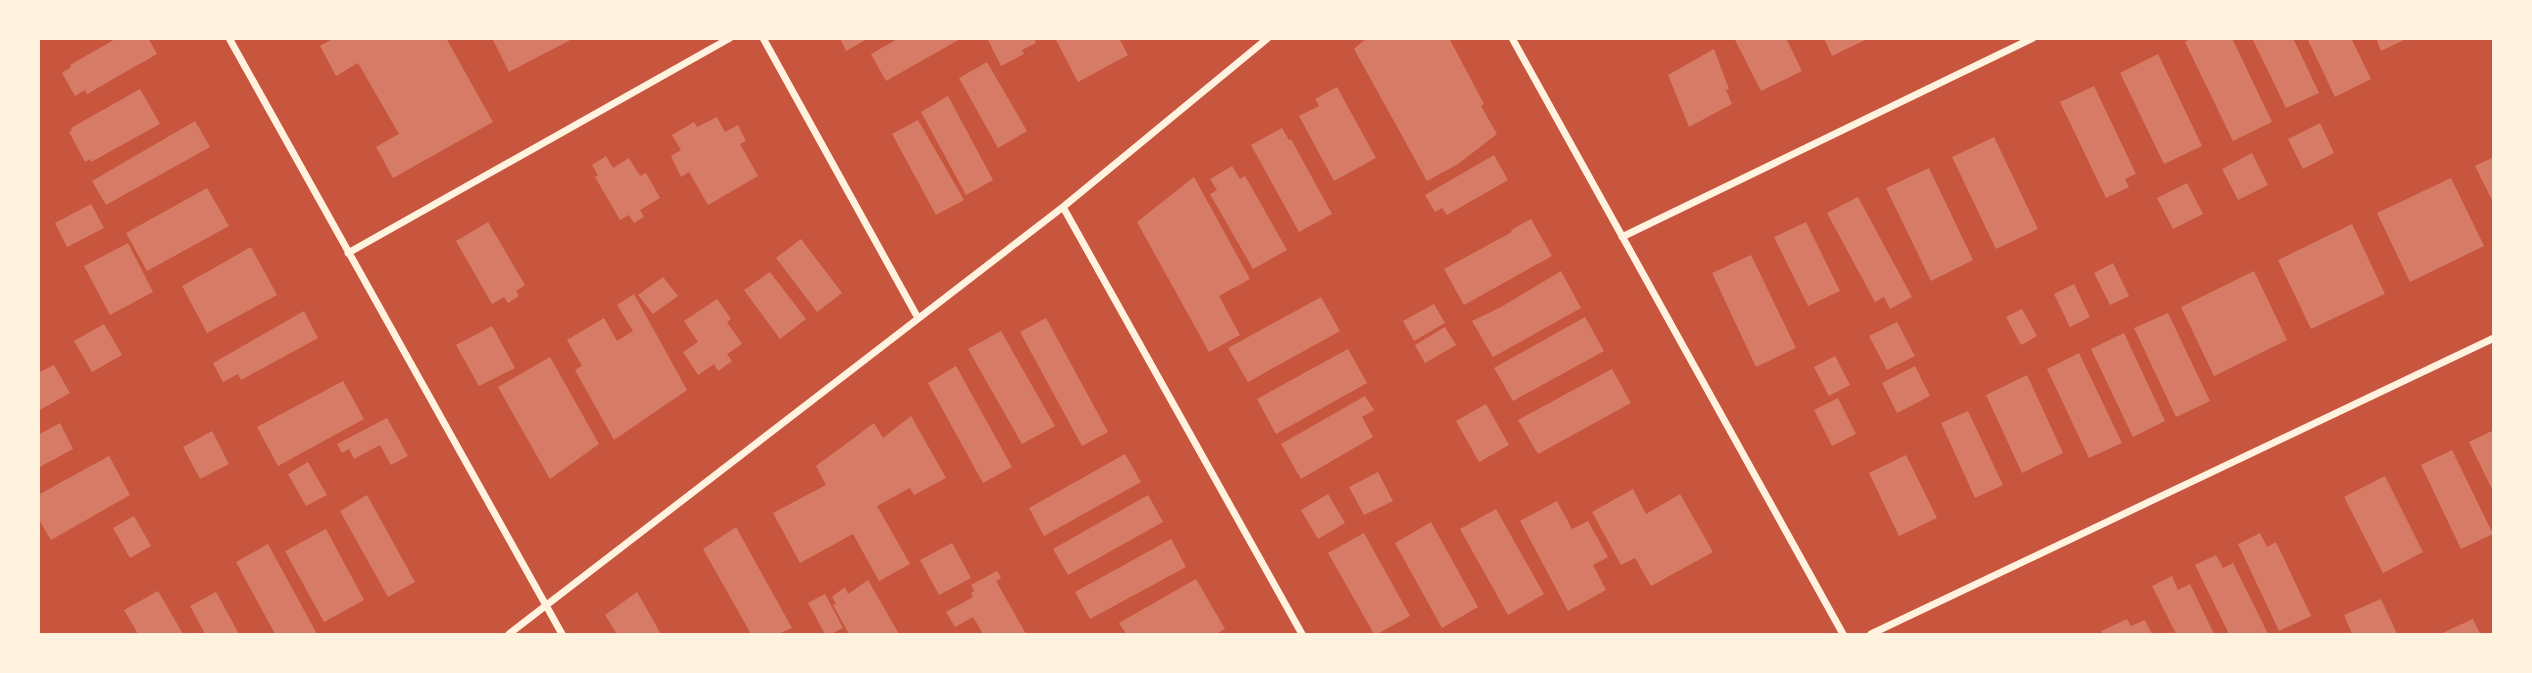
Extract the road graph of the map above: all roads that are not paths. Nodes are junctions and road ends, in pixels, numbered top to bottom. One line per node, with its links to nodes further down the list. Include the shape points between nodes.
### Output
1 (229, 38): 9 (street)
2 (730, 38): 9 (street)
3 (763, 38): 10 (street)
4 (1268, 38): 7 (street)
5 (1512, 38): 8 (street)
6 (2033, 38): 8 (street)
7 (1063, 207): 10 (street); 15 (street)
8 (1622, 236): 16 (street)
9 (348, 253): 12 (street)
10 (918, 318): 12 (street)
11 (2494, 338): 17 (street)
12 (546, 604): 13 (street); 14 (street)
13 (509, 635)
14 (562, 635)
15 (1302, 635)
16 (1843, 635)
17 (1871, 635)

